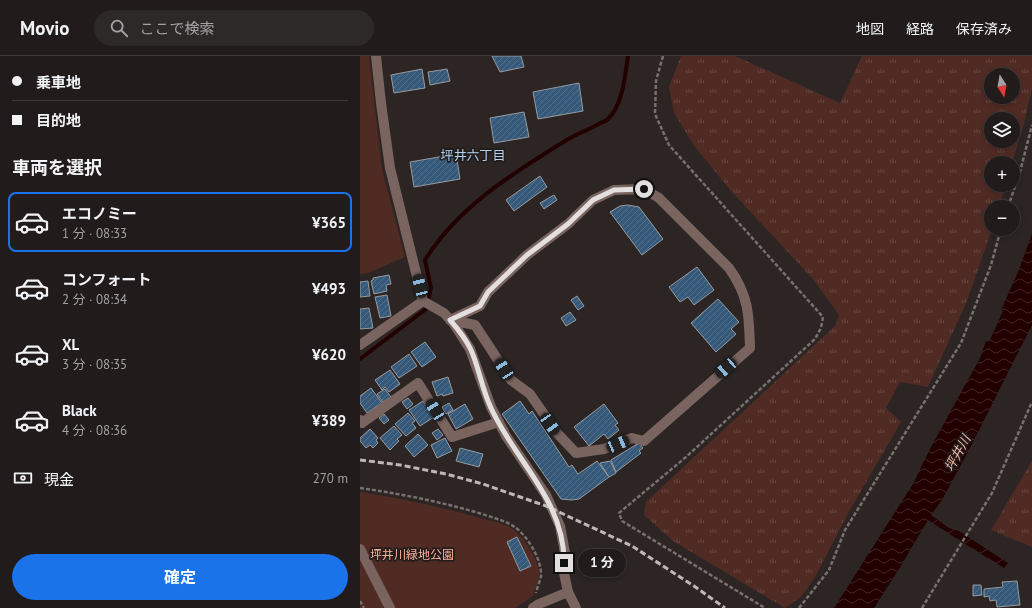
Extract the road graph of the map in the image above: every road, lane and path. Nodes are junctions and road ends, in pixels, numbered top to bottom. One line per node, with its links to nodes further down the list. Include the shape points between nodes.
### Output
1 (376, 56): 6 (street, via 390,168)
2 (663, 56): 20 (path, via 656,81 655,114 669,145 823,317 815,339 686,457 620,513 622,521)
3 (1032, 125): 4 (path)
4 (1010, 200)
5 (999, 236): 21 (path, via 991,265 961,343 845,530 829,570)
6 (423, 301): 7 (street); 8 (street)
7 (447, 316): 7 (street, via 475,326 511,380 530,394 557,434 576,453 604,449 632,438 644,441 750,348 749,315 742,291 729,268 659,198 644,189 614,190 593,200 568,224 527,255 488,292 480,306); 11 (street, via 470,349)
8 (360, 345)
9 (1032, 402): 22 (path, via 992,493)
10 (360, 420): 11 (street, via 362,422 418,383 452,437)
11 (498, 422): 14 (street, via 546,495 560,526)
12 (360, 488): 16 (path, via 453,505 516,528 529,541 540,564 541,576 535,595)
13 (360, 549): 18 (street)
14 (568, 592): 16 (street); 19 (street)
15 (360, 601): 17 (path)
16 (536, 606)
17 (364, 608)
18 (390, 608)
19 (576, 608)
20 (765, 608)
21 (799, 608)
22 (922, 608)

